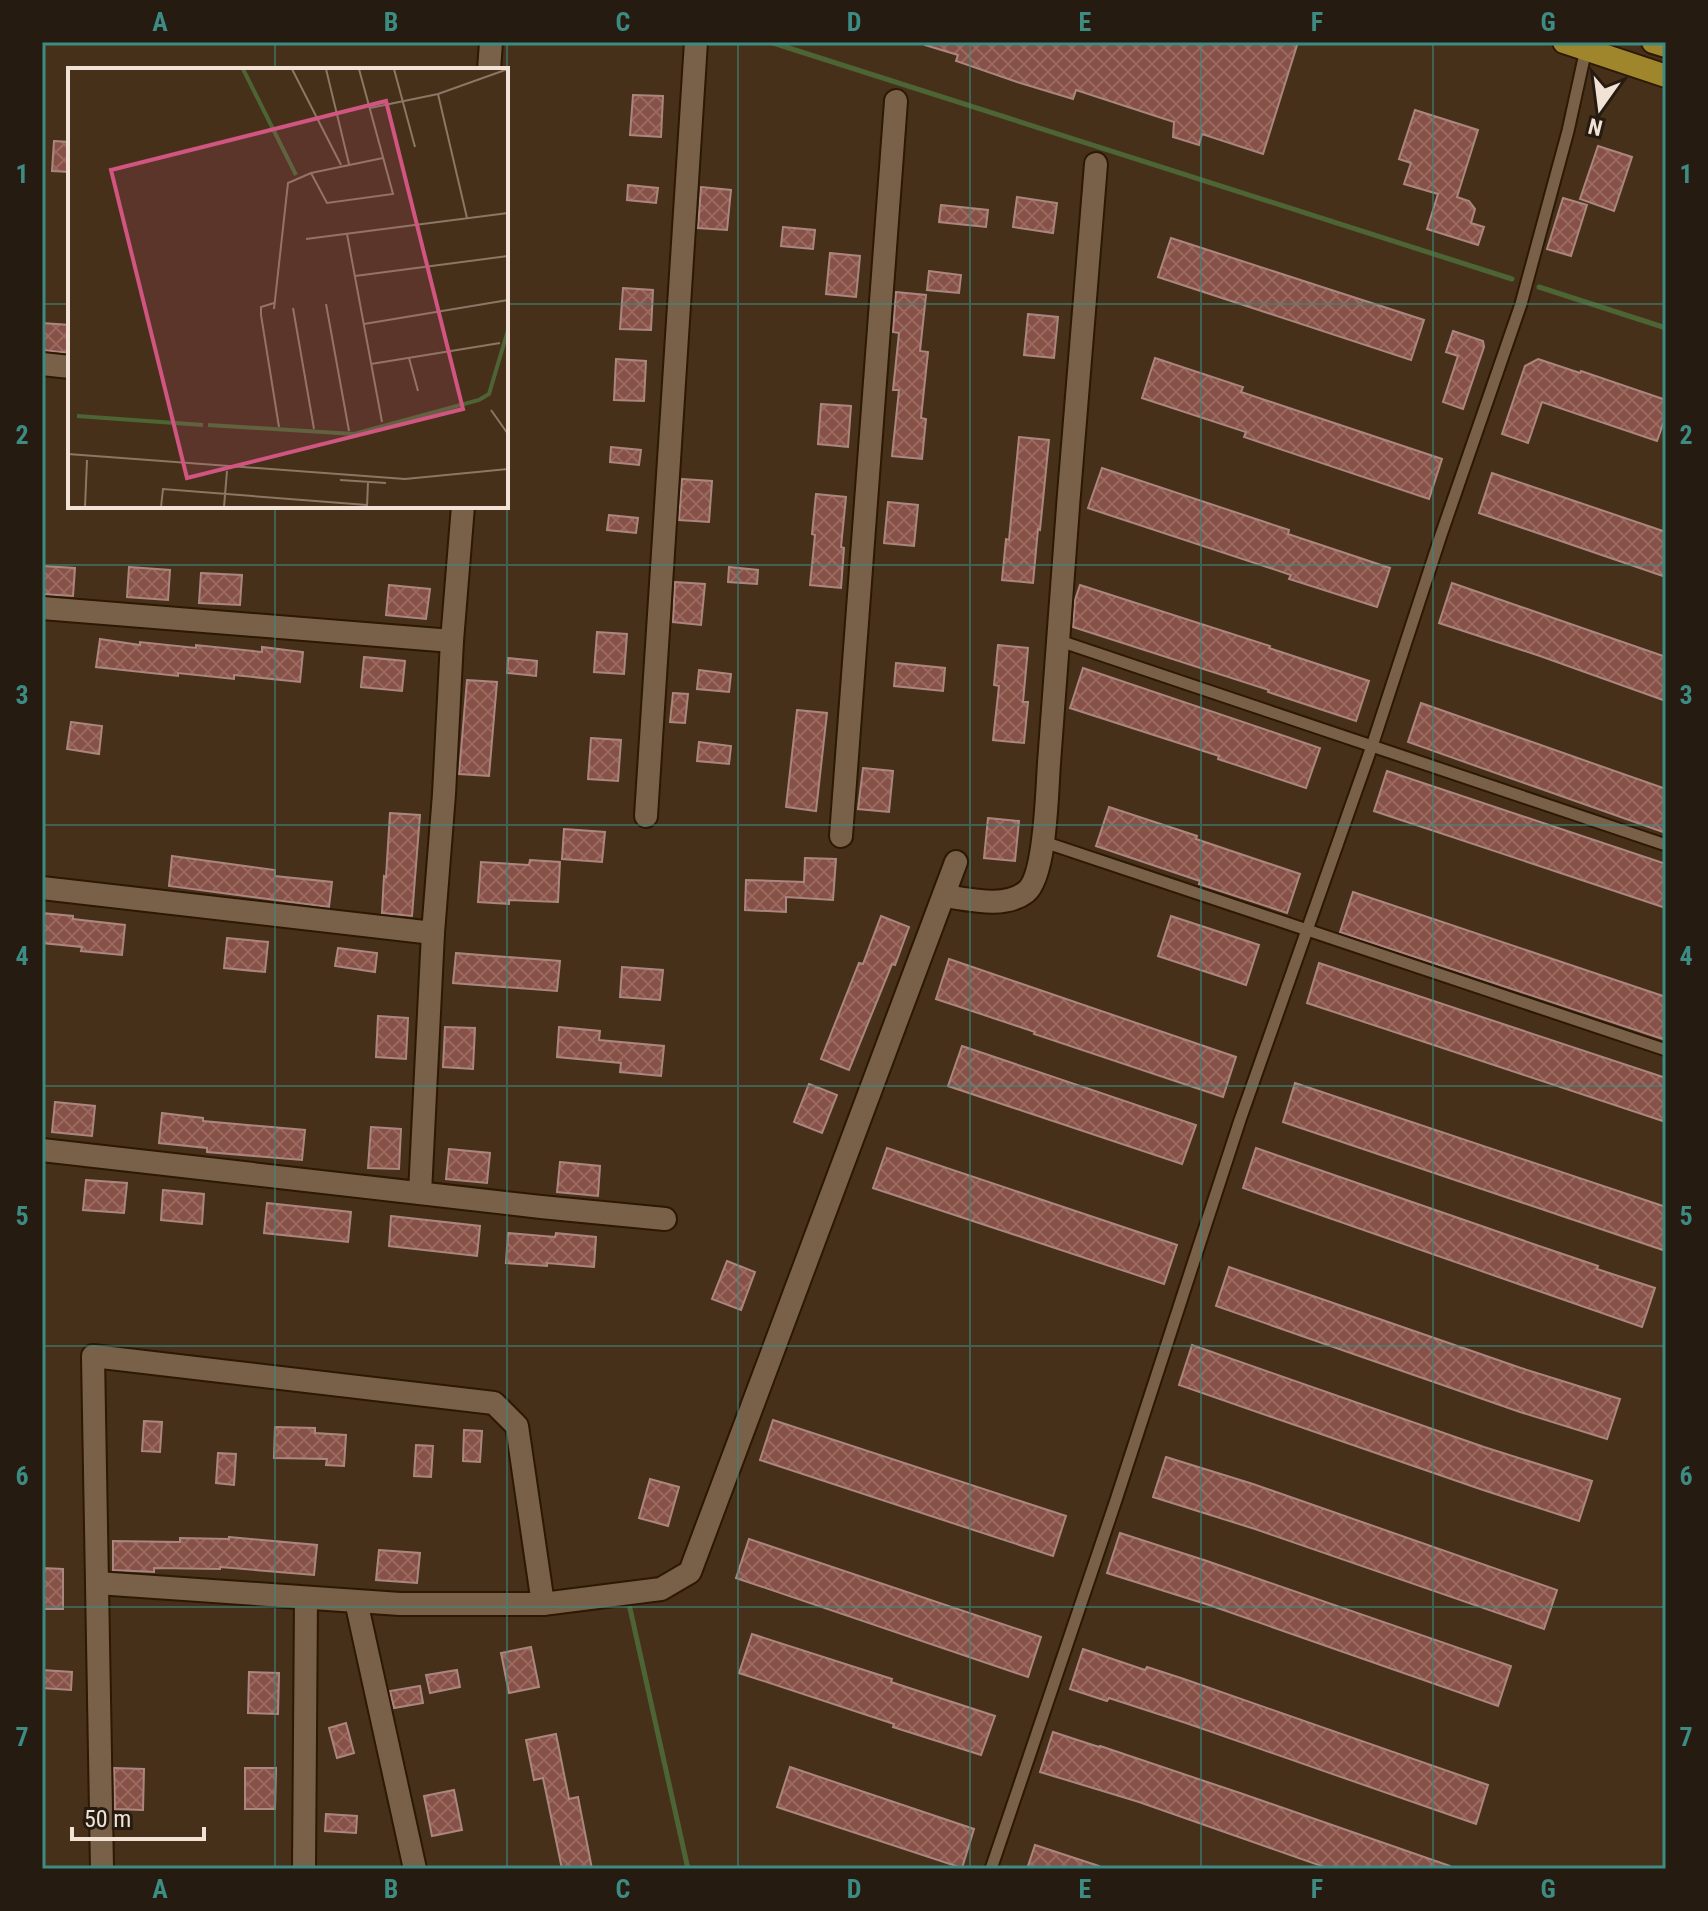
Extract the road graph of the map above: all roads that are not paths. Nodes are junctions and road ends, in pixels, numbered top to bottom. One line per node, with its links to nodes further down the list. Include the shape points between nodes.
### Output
1 (491, 42): 7 (street)
2 (696, 42): 18 (street)
3 (1564, 42): 6 (main road)
4 (1653, 42): 5 (main road)
5 (1666, 46)
6 (1586, 49): 8 (main road); 17 (lane, via 1521,304)
7 (489, 68)
8 (1666, 76)
9 (896, 101): 19 (street)
10 (1096, 164): 15 (street)
11 (42, 364): 12 (street)
12 (68, 367)
13 (463, 508): 16 (street)
14 (42, 608): 16 (street)
15 (1057, 640): 17 (lane); 20 (street)
16 (452, 641): 26 (street)
17 (1372, 746): 21 (lane); 25 (lane)
18 (646, 816)
19 (841, 836)
20 (1044, 842): 24 (street, via 1027,892 1004,902); 25 (lane)
21 (1666, 845)
22 (956, 862): 24 (street)
23 (42, 888): 26 (street)
24 (944, 896): 34 (street, via 690,1572 661,1589)
25 (1308, 932): 27 (lane); 38 (lane, via 1240,1120)
26 (433, 933): 29 (street)
27 (1666, 1050)
28 (42, 1150): 29 (street)
29 (420, 1193): 30 (street)
30 (665, 1219)
31 (97, 1583): 32 (street); 34 (street, via 93,1356 494,1403 517,1426); 35 (street)
32 (306, 1598): 33 (street); 36 (street)
33 (356, 1601): 34 (street); 37 (street)
34 (543, 1604)
35 (102, 1869)
36 (304, 1869)
37 (415, 1869)
38 (991, 1869)

